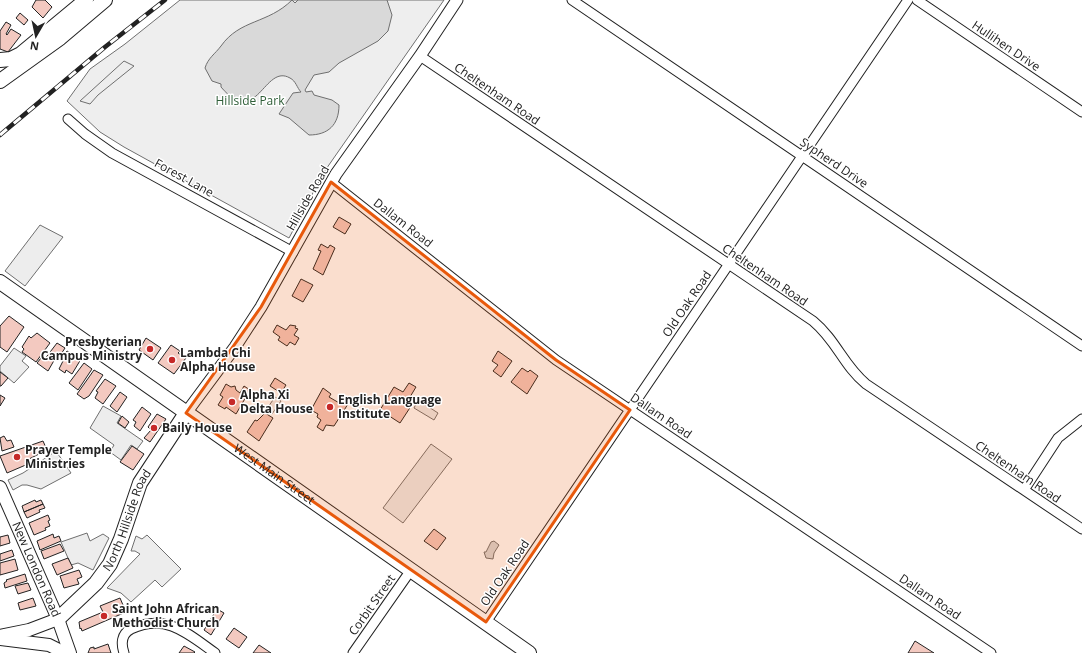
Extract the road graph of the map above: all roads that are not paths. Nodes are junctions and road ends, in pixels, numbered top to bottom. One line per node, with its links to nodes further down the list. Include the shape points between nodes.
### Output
1 (86, 0): 8 (main road, via 21,54 11,59)
2 (105, 0): 9 (main road, via 60,38)
3 (457, 0): 7 (street, Hillside Road)
4 (572, 0): 12 (street, Sypherd Drive)
5 (908, 0): 12 (street, Old Oak Road)
6 (917, 0): 10 (street, Hullihen Drive)
7 (420, 56): 13 (street, Hillside Road); 15 (street, Cheltenham Road)
8 (0, 60)
9 (0, 81)
10 (1082, 112)
11 (68, 119): 14 (street, Forest Lane, via 112,153)
12 (802, 156): 15 (street, Old Oak Road); 17 (street, Sypherd Drive)
13 (331, 182): 14 (street, Hillside Road); 18 (street, Dallam Road, via 545,351)
14 (293, 252): 19 (street, Hillside Road, via 252,322)
15 (728, 264): 18 (street, Old Oak Road); 22 (street, Cheltenham Road, via 825,332 855,375 866,384)
16 (0, 282): 19 (main road, West Main Street)
17 (1082, 346)
18 (630, 410): 26 (street, Old Oak Road); 35 (street, Dallam Road)
19 (186, 413): 24 (main road, West Main Street); 25 (main road, North Hillside Road, via 140,483 110,564 96,582)
20 (1082, 419): 22 (street, via 1058,438)
21 (0, 487): 25 (main road, New London Road)
22 (1024, 490): 23 (street, Cheltenham Road)
23 (1082, 529)
24 (411, 570): 26 (main road, West Main Street); 33 (street, Corbit Street)
25 (58, 619): 27 (main road, via 29,630); 30 (main road, New London Road)
26 (486, 622): 34 (main road, West Main Street)
27 (0, 636)
28 (0, 639): 29 (main road, via 49,645)
29 (65, 653)
30 (70, 653)
31 (124, 653): 32 (street, via 123,635 128,630 148,623 160,623 182,630)
32 (215, 653)
33 (353, 653)
34 (530, 653)
35 (991, 653)

